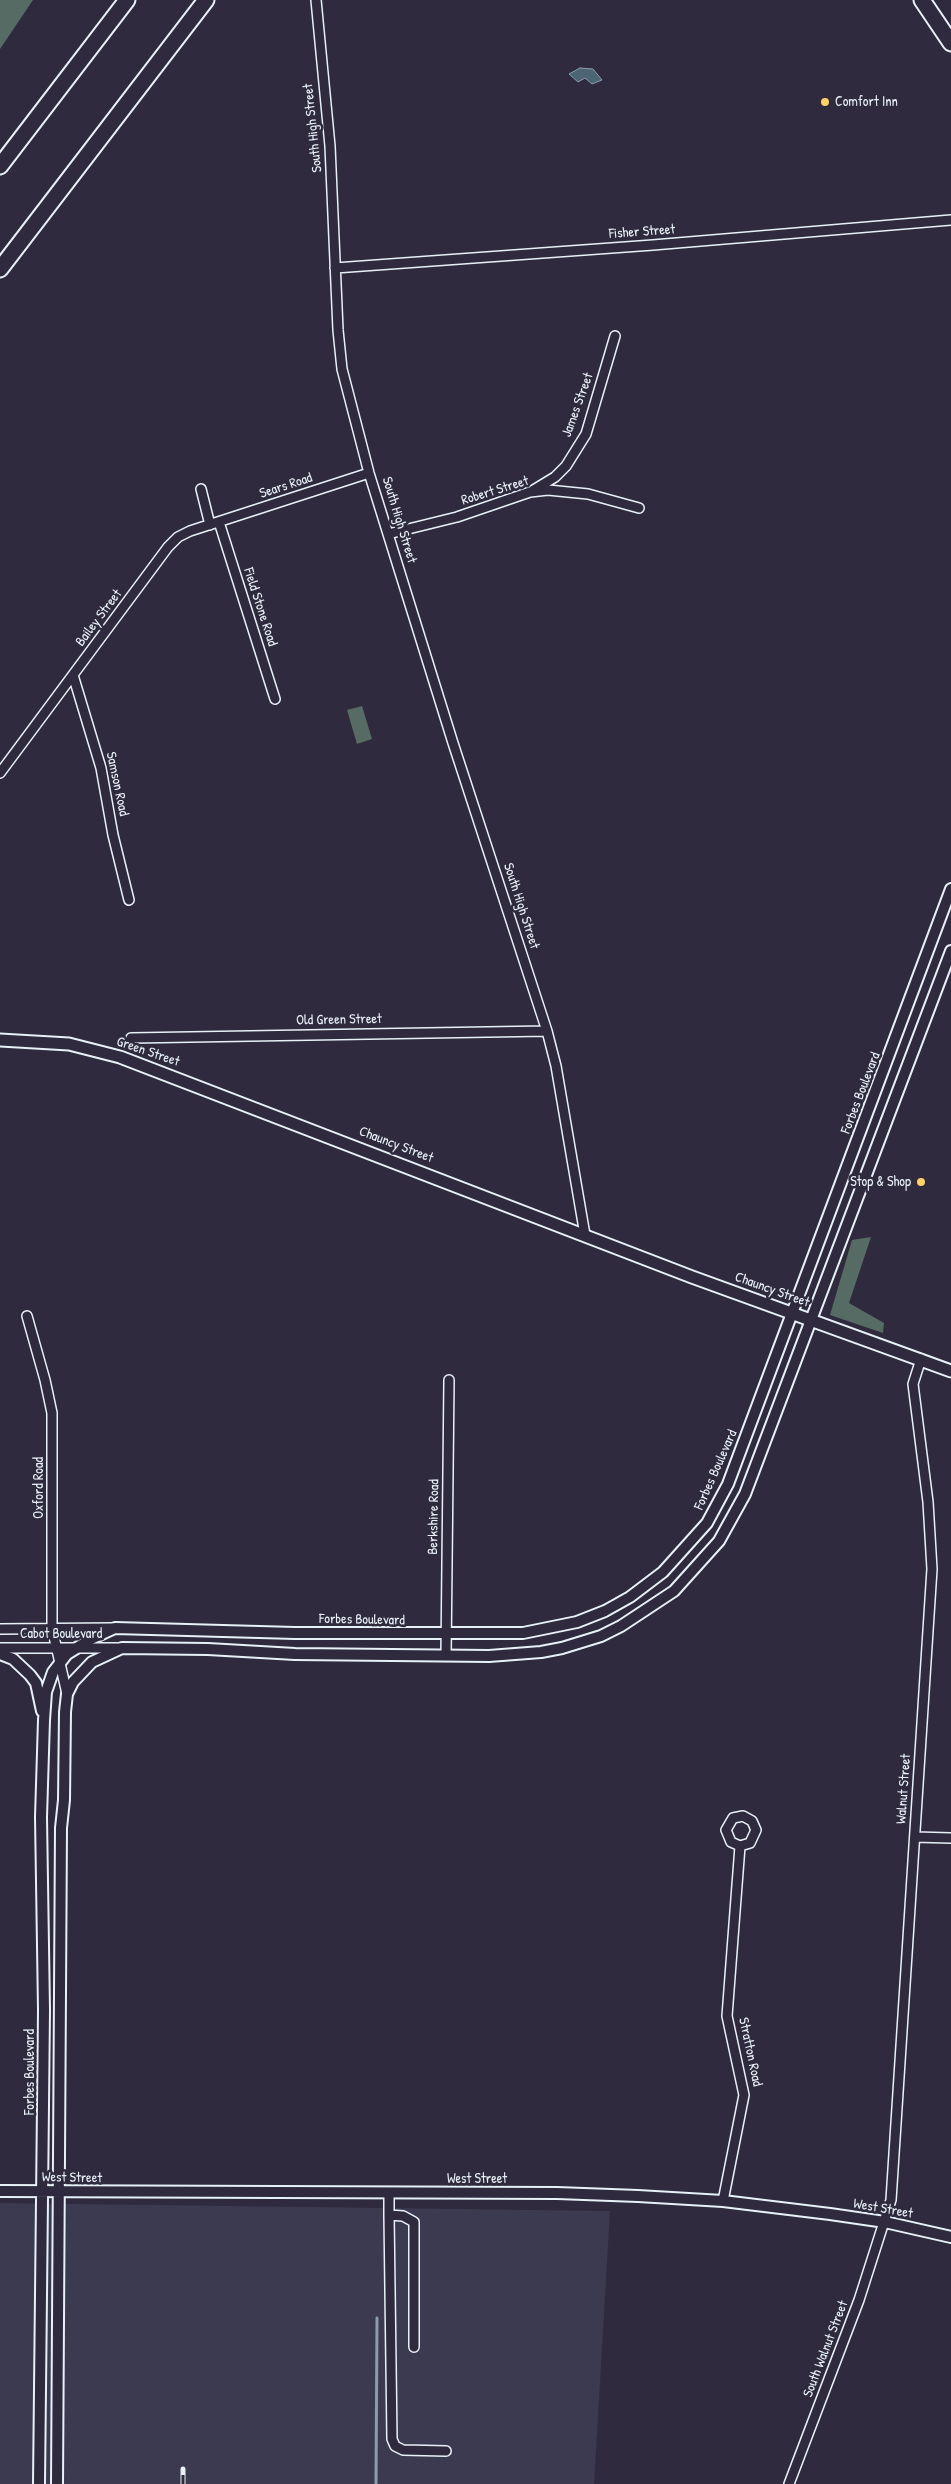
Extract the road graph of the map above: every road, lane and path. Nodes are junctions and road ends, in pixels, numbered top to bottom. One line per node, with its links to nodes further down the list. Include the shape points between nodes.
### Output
1 (127, 0): 6 (highway)
2 (206, 0): 9 (highway)
3 (316, 0): 8 (street, South High Street, via 330,146)
4 (922, 0): 5 (highway)
5 (951, 43)
6 (0, 166)
7 (951, 220): 8 (street, Fisher Street)
8 (335, 268): 11 (street, South High Street, via 342,369)
9 (0, 269)
10 (615, 336): 13 (street, James Street, via 586,434 566,466)
11 (369, 474): 15 (street, Sears Road); 16 (street, South High Street)
12 (201, 488): 15 (street)
13 (530, 492): 14 (street, Robert Street, via 568,492); 16 (street, Robert Street, via 457,517)
14 (640, 508)
15 (215, 524): 17 (street, Bailey Street, via 178,537 168,547); 18 (street, Field Stone Road)
16 (388, 534): 23 (street, South High Street)
17 (73, 675): 19 (street, Bailey Street); 21 (street, Samson Road, via 101,768)
18 (275, 699)
19 (0, 773)
20 (951, 889): 28 (street, Forbes Boulevard)
21 (128, 900)
22 (951, 951): 30 (street)
23 (547, 1031): 24 (street, Old Green Street); 27 (street)
24 (131, 1038)
25 (0, 1040): 26 (main road, Green Street, via 56,1042 92,1048)
26 (279, 1117): 27 (main road, Chauncy Street)
27 (585, 1235): 28 (main road, Chauncy Street)
28 (793, 1314): 30 (main road, Chauncy Street); 37 (street, Forbes Boulevard, via 728,1484 702,1530 663,1572 630,1597 577,1622 523,1633)
29 (27, 1316): 34 (street, Oxford Road, via 46,1380 52,1422)
30 (812, 1321): 31 (main road, Chauncy Street); 43 (street, via 741,1504 719,1541 674,1591 621,1626 578,1644 511,1656)
31 (921, 1359): 32 (main road, Chauncy Street); 47 (street, Walnut Street, via 913,1384 928,1502 932,1569)
32 (951, 1370)
33 (449, 1380): 37 (street, Berkshire Road)
34 (52, 1628): 35 (street, Cabot Boulevard); 36 (street, Cabot Boulevard); 39 (street, Oxford Road)
35 (115, 1628): 37 (street, Forbes Boulevard); 40 (street, Forbes Boulevard)
36 (0, 1629)
37 (446, 1634): 43 (street, Berkshire Road)
38 (0, 1648): 39 (street, Cabot Boulevard)
39 (56, 1648): 40 (street, Cabot Boulevard); 44 (street, Oxford Road)
40 (76, 1648): 41 (street, Cabot Boulevard); 44 (street, Forbes Boulevard)
41 (122, 1648): 43 (street); 45 (street, via 85,1668)
42 (0, 1654): 46 (street, via 13,1659 30,1674 36,1684)
43 (446, 1655)
44 (59, 1663): 45 (street, Forbes Boulevard); 46 (street, Forbes Boulevard, via 46,1692)
45 (67, 1694): 52 (street, Forbes Boulevard, via 61,1828)
46 (44, 1720): 51 (street, Forbes Boulevard, via 41,1817)
47 (915, 1837): 48 (street); 56 (street, Walnut Street, via 891,2200)
48 (951, 1838)
49 (740, 1846): 54 (street, Stratton Road, via 728,2016 744,2095)
50 (0, 2191): 51 (street, West Street)
51 (43, 2192): 52 (street, West Street); 60 (street, Forbes Boulevard)
52 (58, 2192): 53 (street, West Street); 61 (street, Forbes Boulevard)
53 (389, 2193): 54 (street, West Street, via 557,2193); 55 (street)
54 (723, 2201): 56 (street, West Street)
55 (389, 2215): 58 (street, via 403,2216 414,2222); 59 (street, via 392,2439 395,2446 403,2450)
56 (885, 2222): 57 (street, West Street); 62 (street, South Walnut Street, via 830,2380)
57 (951, 2237)
58 (414, 2347)
59 (446, 2452)
60 (40, 2484)
61 (57, 2484)
62 (789, 2484)

